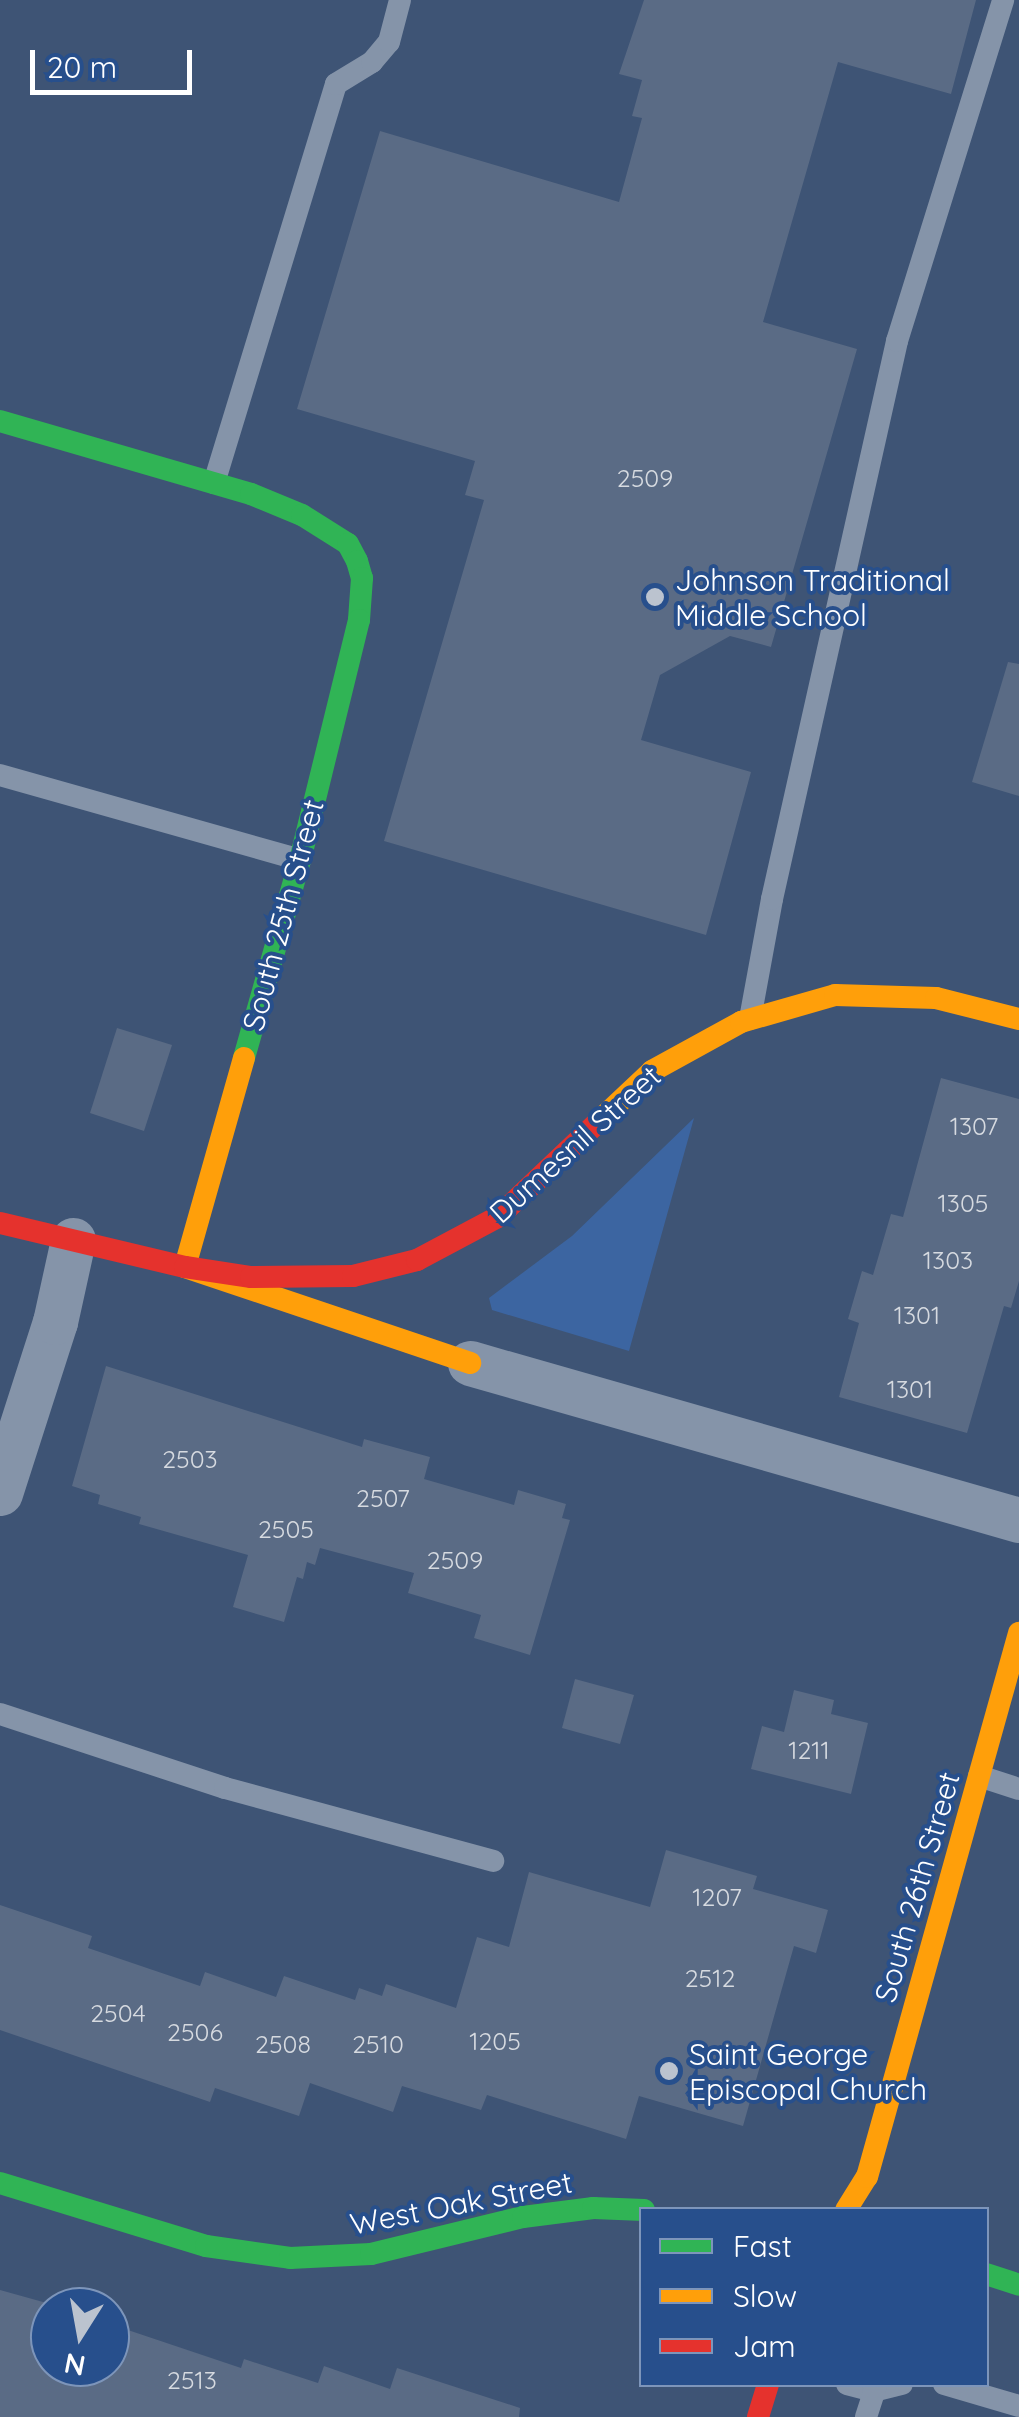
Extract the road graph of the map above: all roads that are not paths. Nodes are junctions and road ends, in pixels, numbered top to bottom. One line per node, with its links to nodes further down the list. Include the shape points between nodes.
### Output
1 (400, 0): 4 (lane, via 389,42 372,62 336,84)
2 (1004, 0): 7 (lane, via 897,341)
3 (0, 421): 4 (main road)
4 (214, 483): 6 (main road, South 25th Street, via 302,515 348,544 362,578 359,620)
5 (0, 775): 6 (lane)
6 (300, 860): 11 (main road, South 25th Street)
7 (750, 1019): 8 (main road, Dumesnil Street, via 835,994 936,998); 11 (main road, Dumesnil Street, via 652,1072 516,1204 416,1260 329,1279)
8 (1019, 1019)
9 (0, 1224): 10 (main road, Dumesnil Street)
10 (73, 1240): 11 (main road, Dumesnil Street); 13 (street, via 55,1322)
11 (185, 1267): 12 (main road, Dumesnil Street)
12 (470, 1362): 14 (street, Dumesnil Street)
13 (0, 1493)
14 (1019, 1520)
15 (1019, 1633): 17 (main road, South 26th Street)
16 (0, 1714): 19 (lane, via 224,1788)
17 (979, 1776): 18 (lane); 21 (main road, South 26th Street, via 867,2177)
18 (1019, 1789)
19 (493, 1861)
20 (0, 2182): 22 (main road, West Oak Street, via 206,2246 290,2258 371,2254 523,2217)
21 (848, 2207)
22 (639, 2210)
23 (989, 2275): 24 (main road)
24 (1019, 2285)
25 (767, 2387): 29 (main road)
26 (954, 2387): 28 (lane)
27 (875, 2388): 30 (lane)
28 (1019, 2406)
29 (758, 2417)
30 (866, 2417)

